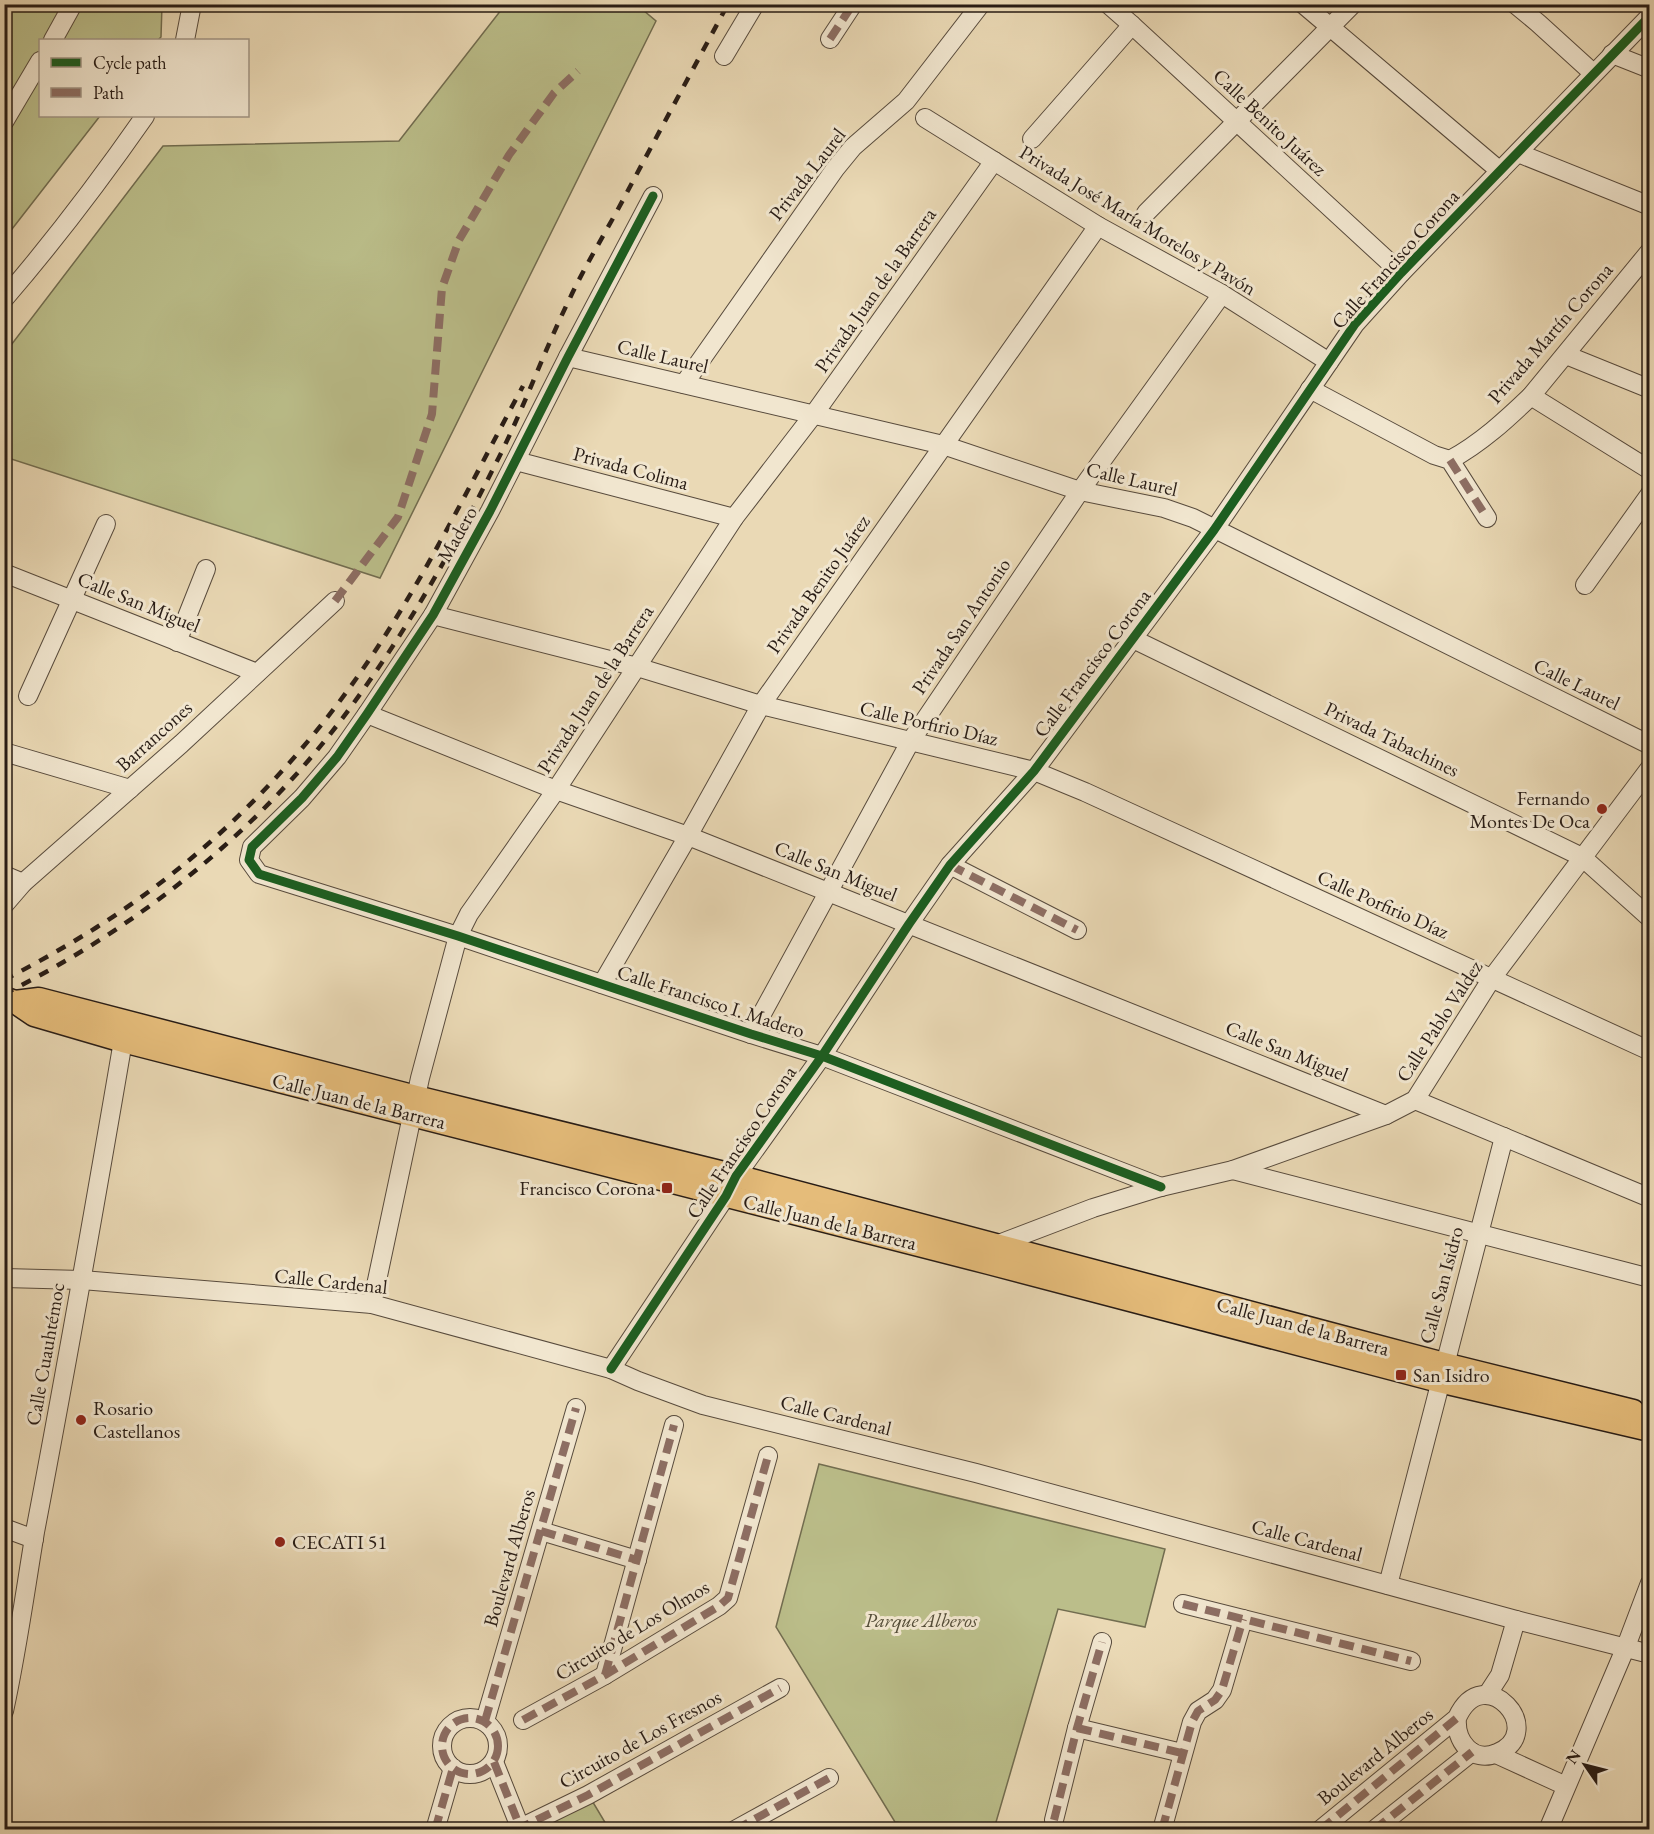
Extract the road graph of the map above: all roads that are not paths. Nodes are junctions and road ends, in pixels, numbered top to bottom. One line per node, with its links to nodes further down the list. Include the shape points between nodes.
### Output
1 (73, 4): 13 (street)
2 (192, 4): 14 (street)
3 (755, 4): 17 (street)
4 (854, 4): 15 (street)
5 (981, 4): 40 (street, Privada Laurel, via 906,101 853,147 835,169)
6 (1108, 4): 11 (street, Calle Benito Juárez)
7 (1303, 4): 12 (street)
8 (1353, 4): 12 (street)
9 (1515, 4): 20 (street)
10 (1650, 16): 16 (street, Calle Francisco Corona)
11 (1132, 25): 24 (street, Calle Benito Juárez); 25 (street)
12 (1330, 27): 24 (street); 28 (street)
13 (54, 39)
14 (185, 39)
15 (830, 39)
16 (1612, 54): 19 (street); 20 (street, Calle Francisco Corona)
17 (724, 56)
18 (39, 63): 23 (street)
19 (1650, 69)
20 (1593, 73): 26 (street, Calle Francisco Corona)
21 (144, 117): 36 (street, via 103,176)
22 (925, 118): 27 (street, Privada José María Morelos y Pavón)
23 (4, 122)
24 (1236, 122): 31 (street); 34 (street, Calle Benito Juárez)
25 (1032, 139)
26 (1518, 153): 28 (street, Calle Francisco Corona); 30 (street)
27 (994, 161): 32 (street, Privada José María Morelos y Pavón); 44 (street, Privada Juan de la Barrera)
28 (1500, 171): 34 (street, Calle Francisco Corona)
29 (653, 196): 38 (street, Madero)
30 (1650, 206)
31 (1146, 213)
32 (1098, 226): 35 (street, Privada José María Morelos y Pavón); 45 (street, Privada Benito Juárez)
33 (1650, 251): 37 (street, Privada Martín Corona)
34 (1401, 273): 39 (street, Calle Francisco Corona, via 1355,324)
35 (1222, 294): 39 (street, Privada José María Morelos y Pavón); 49 (street, Privada San Antonio)
36 (4, 299)
37 (1566, 354): 42 (street); 43 (street, Privada Martín Corona)
38 (568, 357): 40 (street, Calle Laurel); 47 (street, Madero)
39 (1329, 362): 41 (street, Calle Francisco Corona)
40 (684, 384): 44 (street, Calle Laurel)
41 (1310, 389): 46 (street, via 1434,455); 54 (street, Calle Francisco Corona)
42 (1650, 389)
43 (1531, 396): 46 (street, Privada Martín Corona, via 1470,449); 48 (street)
44 (814, 414): 45 (street, Calle Laurel); 51 (street, Privada Juan de la Barrera)
45 (943, 445): 49 (street, Calle Laurel); 66 (street, Privada Benito Juárez)
46 (1450, 459): 52 (street)
47 (516, 461): 51 (street, Privada Colima); 60 (street, Madero)
48 (1650, 470)
49 (1080, 491): 54 (street, Calle Laurel, via 1164,508); 68 (street, Privada San Antonio)
50 (1650, 494): 57 (street)
51 (734, 518): 63 (street, Privada Juan de la Barrera)
52 (1487, 518)
53 (106, 524): 58 (street)
54 (1214, 530): 61 (street, Calle Francisco Corona); 69 (street, Calle Laurel)
55 (206, 569): 62 (street)
56 (4, 573): 58 (street, Calle San Miguel)
57 (1586, 585)
58 (70, 599): 62 (street, Calle San Miguel); 65 (street)
59 (335, 601): 64 (street, Barrancones)
60 (433, 615): 63 (street, Calle Porfirio Díaz); 67 (street, Madero)
61 (1131, 638): 72 (street, Calle Francisco Corona); 76 (street, Privada Tabachines)
62 (177, 642): 64 (street, Calle San Miguel)
63 (637, 667): 66 (street, Calle Porfirio Díaz); 74 (street, Privada Juan de la Barrera)
64 (257, 673): 73 (street, Barrancones)
65 (28, 696)
66 (761, 705): 68 (street, Calle Porfirio Díaz); 75 (street, Privada Benito Juárez)
67 (368, 714): 74 (street, Calle San Miguel); 77 (street, Madero, via 302,798 252,848)
68 (910, 742): 72 (street, Calle Porfirio Díaz); 81 (street, Privada San Antonio)
69 (1650, 745)
70 (4, 752): 73 (street)
71 (1650, 768): 76 (street, Calle Pablo Valdez)
72 (1034, 771): 78 (street, Calle Francisco Corona); 87 (street, Calle Porfirio Díaz)
73 (130, 789): 80 (street, Barrancones)
74 (556, 790): 75 (street, Calle San Miguel); 86 (street, Privada Juan de la Barrera, via 475,904)
75 (688, 836): 81 (street, Calle San Miguel); 88 (street, Privada Benito Juárez)
76 (1582, 857): 83 (street, Privada Tabachines); 87 (street, Calle Pablo Valdez)
77 (249, 860): 86 (street, Calle Francisco I. Madero, via 259,874)
78 (950, 865): 84 (street, Calle Francisco Corona); 85 (street)
79 (4, 875): 80 (street)
80 (23, 883): 82 (street, Barrancones)
81 (828, 891): 84 (street, Calle San Miguel); 90 (street, Privada San Antonio)
82 (4, 905)
83 (1650, 918)
84 (909, 924): 93 (street, Calle Francisco Corona); 96 (street, Calle San Miguel)
85 (1077, 930)
86 (458, 936): 88 (street, Calle Francisco I. Madero); 95 (street, Privada Juan de la Barrera)
87 (1492, 978): 92 (street, Calle Porfirio Díaz); 94 (street, Calle Pablo Valdez)
88 (602, 984): 90 (street, Calle Francisco I. Madero)
89 (10, 1000): 91 (main road, Calle Juan de la Barrera, via 33,1015); 95 (main road, Calle Juan de la Barrera, via 39,999)
90 (751, 1034): 93 (street, Calle Francisco I. Madero)
91 (123, 1041): 95 (main road, Calle Juan de la Barrera); 106 (street, Calle Cuauhtémoc)
92 (1650, 1051)
93 (822, 1056): 99 (street, Calle Francisco Corona); 100 (street, Calle Francisco I. Madero)
94 (1415, 1100): 96 (street, Calle Pablo Valdez); 97 (street)
95 (414, 1106): 99 (main road, Calle Juan de la Barrera); 107 (street, Privada Juan de la Barrera)
96 (1386, 1115): 98 (street, Calle Pablo Valdez)
97 (1503, 1137): 101 (street); 102 (street, Calle San Isidro)
98 (1233, 1170): 100 (street, Calle Pablo Valdez); 102 (street)
99 (731, 1186): 103 (main road, Calle Juan de la Barrera); 108 (street, Calle Francisco Corona)
100 (1161, 1187): 103 (street, Calle Pablo Valdez, via 1093,1208)
101 (1650, 1198)
102 (1478, 1233): 105 (street); 109 (street, Calle San Isidro)
103 (992, 1254): 109 (main road, Calle Juan de la Barrera)
104 (4, 1278): 106 (street, Calle Cardenal)
105 (1650, 1278)
106 (82, 1280): 107 (street, Calle Cardenal); 117 (street, Calle Cuauhtémoc)
107 (372, 1305): 108 (street, Calle Cardenal)
108 (610, 1369): 120 (street, Calle Cardenal, via 703,1405 976,1473)
109 (1442, 1372): 111 (main road, Calle Juan de la Barrera); 113 (main road, Calle Juan de la Barrera); 120 (street, Calle San Isidro)
110 (576, 1408): 116 (street, Boulevard Alberos)
111 (1650, 1415)
112 (674, 1425): 118 (street, Circuito de Los Olmos)
113 (1650, 1430)
114 (768, 1456): 129 (street, Circuito de Los Olmos, via 728,1598)
115 (4, 1528): 117 (street)
116 (541, 1531): 118 (street); 135 (street, Boulevard Alberos)
117 (34, 1539): 128 (street, Calle Cuauhtémoc)
118 (637, 1560): 129 (street, Circuito de Los Olmos)
119 (1650, 1583): 125 (street)
120 (1388, 1585): 123 (street, Calle Cardenal)
121 (1183, 1604): 122 (street)
122 (1244, 1619): 127 (street); 138 (street, via 1222,1690 1198,1711)
123 (1516, 1620): 125 (street, Calle Cardenal); 131 (street, via 1500,1675)
124 (1102, 1642): 136 (street)
125 (1624, 1649): 126 (street, Calle Cardenal); 143 (street)
126 (1650, 1654)
127 (1411, 1661)
128 (9, 1671): 132 (street, Calle Cuauhtémoc)
129 (605, 1675): 134 (street, Circuito de Los Olmos)
130 (780, 1688): 145 (street, Circuito de Los Fresnos, via 588,1795)
131 (1487, 1695): 133 (street, via 1468,1702); 139 (street, via 1499,1698 1515,1715 1514,1738)
132 (4, 1711)
133 (1458, 1718): 137 (street, via 1459,1738); 149 (street, Boulevard Alberos)
134 (523, 1720)
135 (485, 1721): 140 (street, via 499,1744); 141 (street, via 467,1717 444,1734 443,1753)
136 (1077, 1728): 138 (street); 144 (street)
137 (1472, 1752): 139 (street); 150 (street)
138 (1182, 1753): 148 (street)
139 (1496, 1754): 143 (street)
140 (494, 1762): 141 (street, via 480,1773 461,1773); 145 (street, Circuito de Los Fresnos)
141 (453, 1768): 146 (street)
142 (829, 1778): 147 (street)
143 (1566, 1786): 151 (street)
144 (1054, 1820)
145 (518, 1828)
146 (435, 1830)
147 (735, 1830)
148 (1162, 1830)
149 (1320, 1830)
150 (1374, 1830)
151 (1548, 1830)

